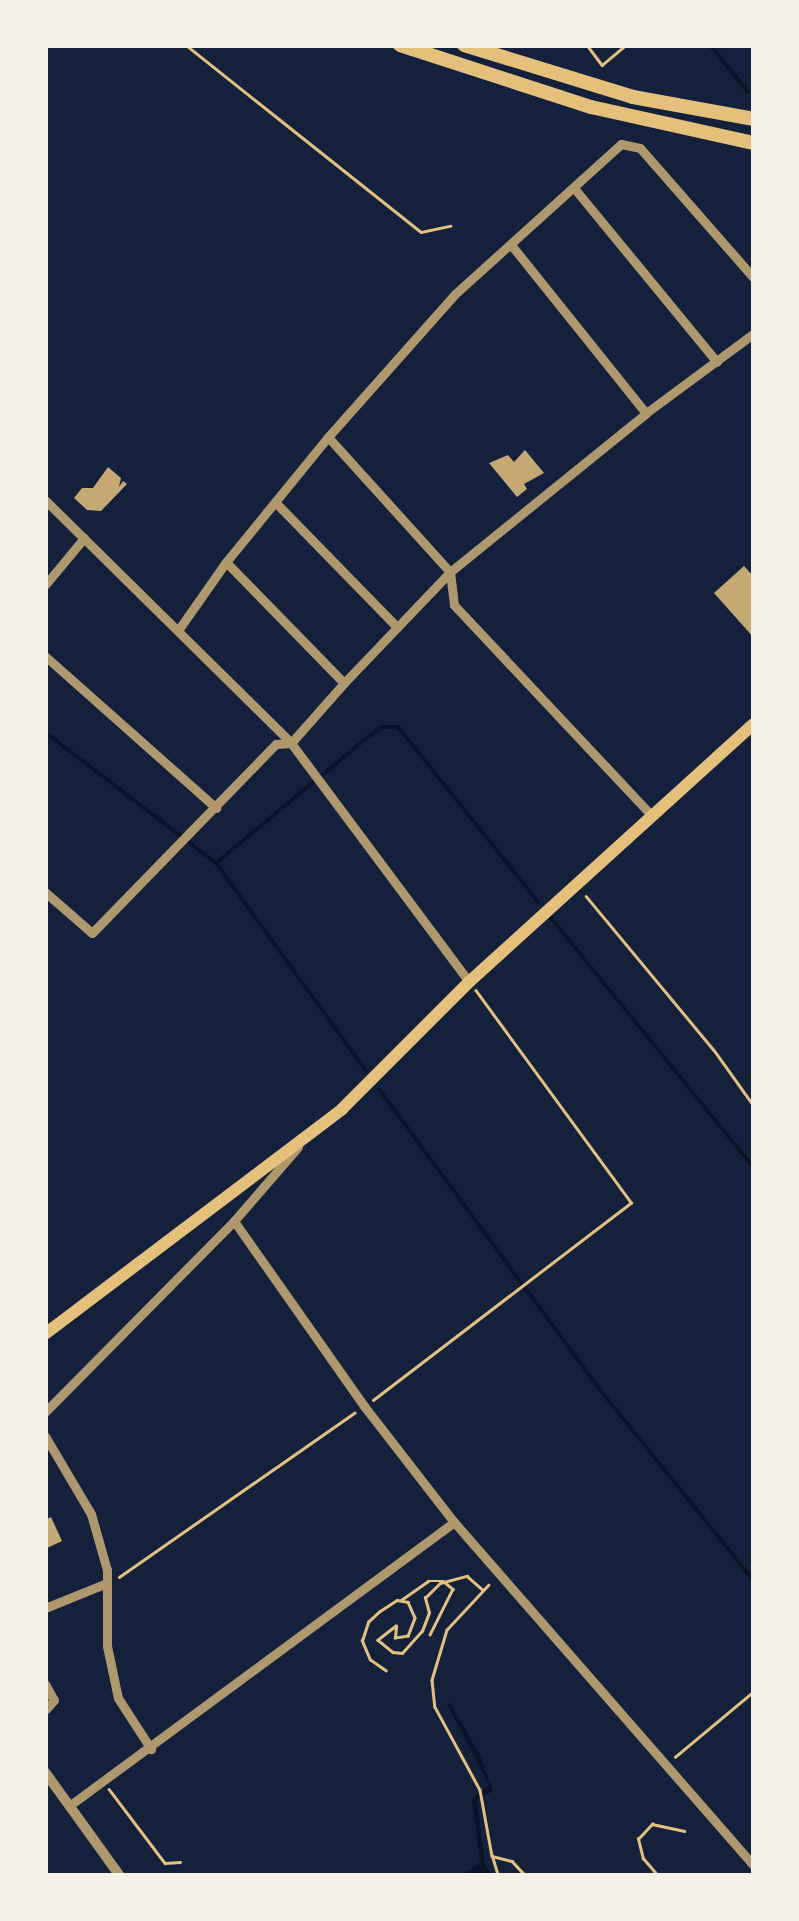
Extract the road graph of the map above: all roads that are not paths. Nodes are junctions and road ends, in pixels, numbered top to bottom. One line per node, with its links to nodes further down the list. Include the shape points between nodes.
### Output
1 (400, 45): 4 (highway, via 592,107)
2 (464, 45): 3 (highway, via 633,97)
3 (754, 119)
4 (754, 143)
5 (574, 188): 6 (street); 7 (street, via 621,144 640,148); 9 (street)
6 (512, 246): 10 (street); 11 (street, via 455,294)
7 (754, 278)
8 (754, 333): 9 (street)
9 (717, 362): 10 (street)
10 (646, 413): 16 (street)
11 (328, 438): 13 (street); 16 (street)
12 (45, 500): 14 (street)
13 (275, 502): 15 (street); 18 (street)
14 (84, 538): 17 (street); 19 (street)
15 (226, 562): 19 (street); 21 (street)
16 (450, 572): 18 (street); 25 (street, via 454,606)
17 (45, 585)
18 (397, 627): 21 (street)
19 (179, 629): 23 (street)
20 (45, 656): 24 (street)
21 (344, 683): 23 (street)
22 (754, 724): 25 (main road)
23 (292, 743): 24 (street, via 276,744); 27 (street)
24 (216, 808): 26 (street, via 92,933)
25 (650, 814): 27 (main road)
26 (45, 892)
27 (469, 982): 28 (main road)
28 (304, 1141): 29 (street); 30 (main road)
29 (234, 1220): 31 (street); 33 (street)
30 (45, 1334)
31 (45, 1412)
32 (45, 1436): 34 (street, via 90,1514)
33 (454, 1522): 38 (street); 43 (street)
34 (107, 1583): 35 (street); 38 (street, via 108,1646 118,1698)
35 (45, 1608)
36 (45, 1684): 37 (street, via 54,1700)
37 (45, 1710)
38 (152, 1749): 42 (street)
39 (45, 1772): 40 (street)
40 (56, 1787): 41 (street); 42 (street)
41 (45, 1794)
42 (69, 1806): 44 (street)
43 (754, 1866)
44 (120, 1876)

